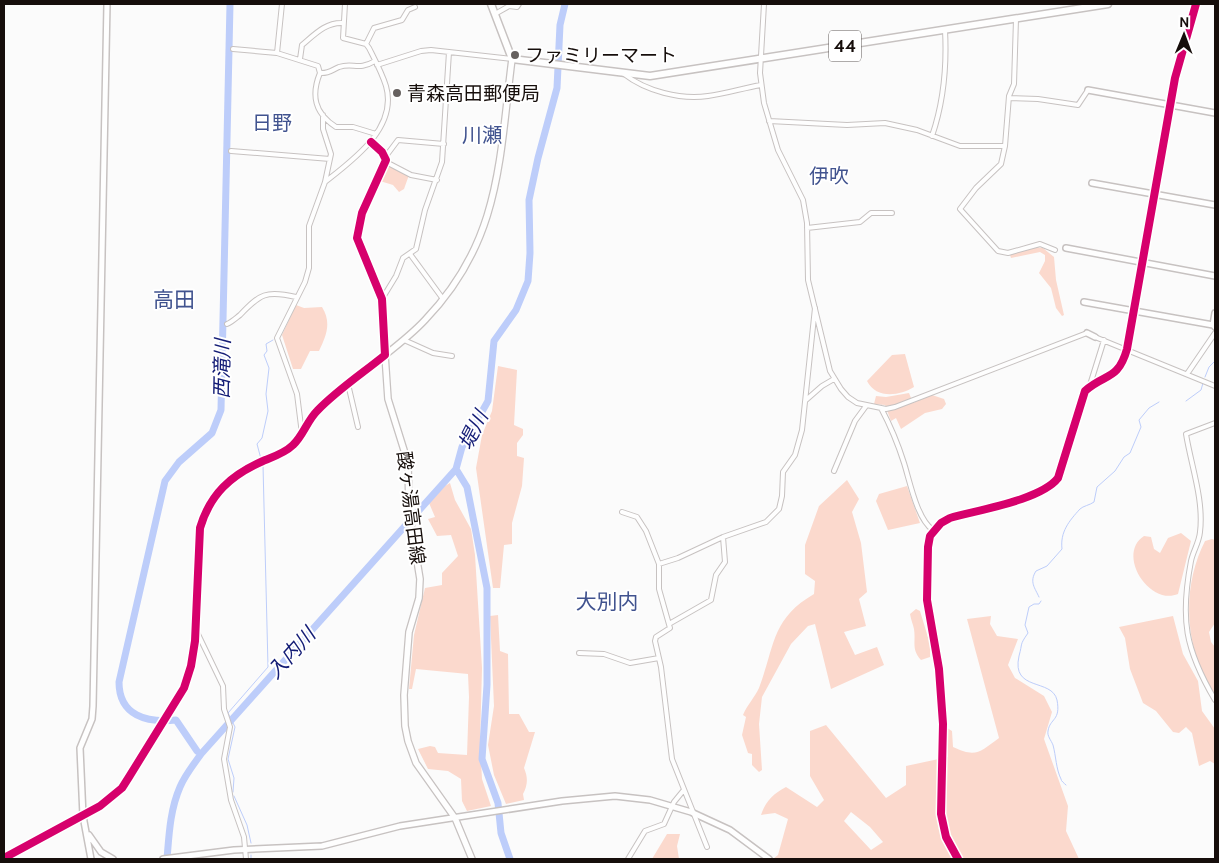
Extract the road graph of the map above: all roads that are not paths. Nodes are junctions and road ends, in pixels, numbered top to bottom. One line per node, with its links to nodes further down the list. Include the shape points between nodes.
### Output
1 (108, 4): 93 (street, via 94,706 80,748)
2 (282, 4): 17 (street)
3 (345, 4): 12 (street)
4 (491, 4): 10 (main road)
5 (519, 4): 10 (street)
6 (764, 4): 18 (street)
7 (1108, 4): 11 (main road, 44)
8 (1196, 4): 27 (street, via 1179,59)
9 (415, 8): 14 (street, via 408,10 402,20 374,28)
10 (495, 14): 20 (main road)
11 (1016, 19): 13 (main road, 44); 26 (street, via 1014,84)
12 (344, 23): 14 (street, via 343,38); 19 (street, via 333,23 317,30 302,45)
13 (945, 30): 18 (main road, 44); 32 (street, via 945,78 940,112)
14 (366, 44): 21 (street)
15 (233, 50): 17 (street)
16 (449, 52): 20 (street); 21 (street, via 421,51); 34 (street)
17 (277, 53): 19 (street)
18 (761, 58): 23 (main road, 44, via 650,76); 24 (street)
19 (300, 59): 22 (street, via 318,66)
20 (512, 59): 23 (main road, 44); 54 (main road, via 500,169 491,206 475,248)
21 (376, 63): 22 (street, via 363,67 344,66); 31 (street, via 387,98)
22 (320, 73): 29 (street, via 314,97)
23 (624, 74): 24 (street, via 650,88 679,95 708,96)
24 (760, 85): 30 (street)
25 (1088, 90): 26 (street, via 1075,105); 27 (street)
26 (1009, 98): 35 (street)
27 (1170, 105): 28 (street); 43 (street)
28 (1215, 113)
29 (323, 115): 31 (street, via 336,127 353,127); 38 (street)
30 (768, 121): 32 (street, via 846,125 884,123); 46 (street, via 778,150 801,194)
31 (376, 134): 33 (street)
32 (932, 136): 35 (street, via 960,146)
33 (371, 142): 37 (street); 41 (street)
34 (444, 144): 37 (street, via 398,140); 40 (street)
35 (1005, 146): 48 (street, via 1000,164 960,209 998,251 1008,253 1040,244)
36 (231, 151): 38 (street)
37 (386, 156): 39 (street)
38 (330, 159): 41 (street)
39 (386, 162): 40 (street, via 411,175); 53 (street, via 357,229 358,244)
40 (437, 180): 49 (street, via 425,210 416,249)
41 (325, 182): 52 (street, via 309,226 306,282)
42 (1092, 183): 43 (street)
43 (1154, 194): 44 (street); 50 (street)
44 (1215, 205)
45 (892, 213): 46 (street, via 871,213 860,222)
46 (807, 228): 56 (street, via 808,280)
47 (1066, 248): 50 (street)
48 (1055, 250)
49 (410, 254): 53 (street, via 403,258); 54 (street)
50 (1142, 263): 51 (street); 57 (street)
51 (1215, 276)
52 (296, 297): 59 (street, via 272,293 262,295); 79 (street, via 276,338 297,394)
53 (382, 299): 67 (street)
54 (443, 299): 64 (main road)
55 (1084, 302): 57 (street)
56 (815, 308): 70 (street); 74 (street)
57 (1133, 312): 60 (street); 66 (street)
58 (1215, 313): 60 (street)
59 (227, 324)
60 (1214, 326)
61 (1087, 333): 63 (street); 76 (street, via 902,405)
62 (1215, 333): 69 (street)
63 (1095, 337): 65 (street)
64 (404, 340): 67 (main road); 68 (street, via 433,353)
65 (1104, 340): 66 (street); 73 (street)
66 (1127, 350): 69 (street); 73 (street, via 1118,371)
67 (385, 355): 71 (street); 94 (main road, 酸ヶ湯高田線, via 388,399 408,463 409,512 420,579 419,598 409,632 405,726 416,763)
68 (452, 356)
69 (1187, 374): 72 (street)
70 (834, 379): 74 (street); 75 (street, via 848,397)
71 (348, 384): 78 (street); 79 (street, via 317,411)
72 (1215, 386)
73 (1088, 388): 82 (street, via 1082,396 1058,478 1051,487 950,518)
74 (806, 400): 83 (street, via 795,454 783,472 779,509 766,522)
75 (866, 406): 76 (street); 80 (street, via 855,422)
76 (881, 408): 82 (street, via 913,494 927,526)
77 (1215, 424): 89 (street, via 1186,434 1200,531 1185,594 1188,641)
78 (358, 427)
79 (302, 434): 86 (street, via 288,449 232,477 209,504 199,535)
80 (834, 470)
81 (622, 512): 84 (street, via 631,513 640,520)
82 (933, 530): 109 (street, via 928,547 927,600 939,669 944,724 941,814 946,837)
83 (723, 537): 84 (street); 85 (street, via 725,562 716,575 711,600)
84 (658, 564): 85 (street, via 659,589)
85 (669, 624): 88 (street, via 668,630 655,638)
86 (196, 628): 93 (street, via 188,677 162,726 122,788); 97 (street, via 222,686 224,710 230,727 224,759 231,800)
87 (579, 653): 88 (street, via 604,654 630,663)
88 (659, 658): 90 (street, via 670,751)
89 (1215, 700)
90 (684, 791): 91 (street); 92 (street)
91 (672, 805): 92 (street); 94 (street, via 633,797 599,797); 107 (street, via 664,824 645,831)
92 (691, 812): 96 (street); 108 (street, via 730,830)
93 (83, 816): 95 (street); 99 (street)
94 (455, 818): 97 (street, via 400,826 322,846); 106 (main road, 酸ヶ湯高田線)
95 (85, 828): 98 (street); 101 (street)
96 (707, 847)
97 (246, 849): 100 (street); 105 (street)
98 (102, 853): 102 (street); 103 (street)
99 (4, 858)
100 (171, 858): 104 (street)
101 (91, 859)
102 (98, 859)
103 (113, 859)
104 (163, 859)
105 (246, 859)
106 (472, 859)
107 (628, 859)
108 (769, 859)
109 (958, 859)

